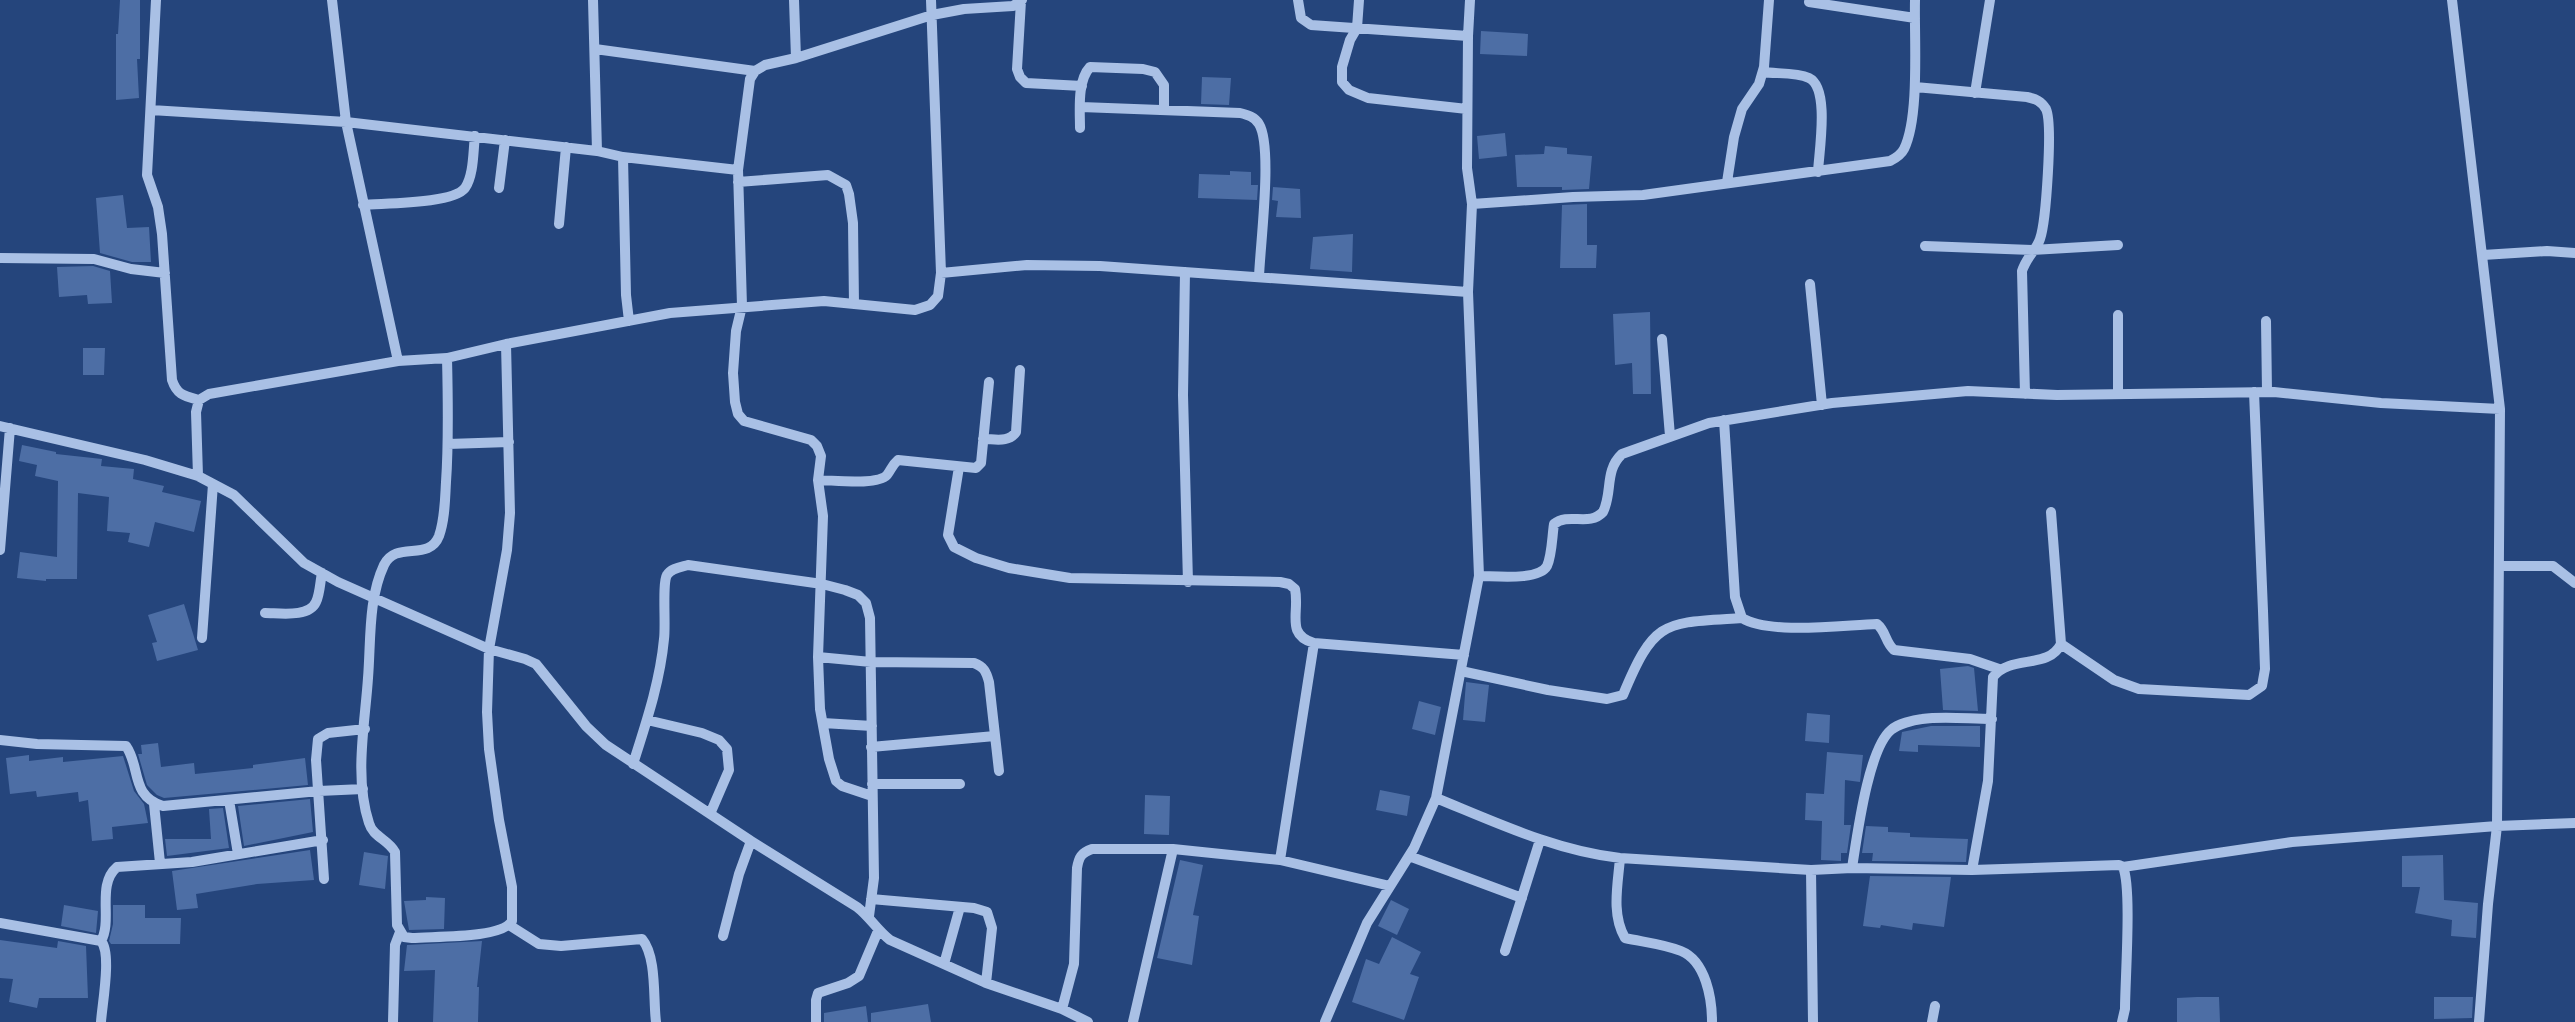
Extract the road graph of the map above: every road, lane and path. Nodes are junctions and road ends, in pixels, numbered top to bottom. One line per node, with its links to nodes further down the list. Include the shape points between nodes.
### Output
1 (156, 0): 28 (street)
2 (332, 0): 30 (street)
3 (594, 0): 19 (street)
4 (794, 0): 20 (street)
5 (932, 0): 15 (street)
6 (1298, 0): 17 (street, via 1301,18 1311,25)
7 (1359, 0): 17 (street)
8 (1470, 0): 18 (street)
9 (1769, 0): 22 (street)
10 (1916, 0): 16 (street)
11 (1990, 0): 25 (street)
12 (2452, 0): 49 (street)
13 (1021, 1): 15 (street, via 1012,6); 23 (street, via 1017,69 1020,77 1026,83)
14 (1809, 2): 16 (street)
15 (932, 15): 20 (street); 53 (street)
16 (1915, 18): 24 (street)
17 (1358, 28): 18 (street); 27 (street, via 1342,67 1342,82 1349,90 1368,98)
18 (1468, 36): 27 (street)
19 (595, 49): 21 (street); 35 (street)
20 (796, 58): 21 (street)
21 (755, 71): 37 (street, via 747,92)
22 (1762, 72): 38 (street, via 1804,76 1815,84 1822,103); 40 (street, via 1759,84 1742,109)
23 (1082, 86): 26 (street); 29 (street, via 1090,67 1155,72 1164,85)
24 (1914, 87): 25 (street); 38 (street, via 1907,143 1899,156 1890,161)
25 (1975, 93): 47 (street, via 2027,97 2038,100 2045,108 2049,146 2042,225 2040,240)
26 (1080, 107): 29 (street); 31 (street)
27 (1467, 109): 42 (street, via 1467,168)
28 (151, 110): 30 (street); 52 (street, via 147,175 158,207)
29 (1164, 110): 54 (street, via 1240,113 1258,121 1263,131 1265,159)
30 (346, 122): 32 (street); 43 (street)
31 (1080, 128)
32 (475, 136): 33 (street); 43 (street, via 468,182 458,194)
33 (505, 140): 34 (street); 41 (street)
34 (566, 147): 35 (street); 44 (street)
35 (597, 151): 36 (street)
36 (623, 158): 37 (street); 60 (street)
37 (738, 170): 39 (street)
38 (1818, 172): 40 (street)
39 (738, 182): 57 (street, via 828,175 846,185 853,223); 58 (street)
40 (1727, 182): 42 (street, via 1643,195)
41 (499, 188)
42 (1472, 204): 56 (street)
43 (363, 205): 65 (street)
44 (559, 224)
45 (2118, 245): 47 (street)
46 (1925, 246): 47 (street)
47 (2032, 249): 70 (street, via 2022,271)
48 (2575, 253): 49 (street)
49 (2483, 255): 74 (street)
50 (0, 258): 52 (street, via 94,259)
51 (1185, 272): 53 (street, via 1027,265); 54 (street); 91 (street, via 1183,395)
52 (165, 273): 72 (street, via 172,380 176,391)
53 (941, 273): 57 (street, via 938,296 930,305 915,310)
54 (1259, 277): 56 (street)
55 (1810, 284): 73 (street)
56 (1468, 292): 90 (street)
57 (854, 304): 58 (street, via 824,301)
58 (742, 306): 60 (street); 84 (street, via 734,373 738,414 744,421 811,440 821,456)
59 (2118, 315): 71 (street)
60 (629, 321): 63 (street)
61 (2266, 321): 69 (street)
62 (1662, 339): 77 (street)
63 (506, 344): 64 (street); 79 (street)
64 (447, 358): 65 (street); 80 (street)
65 (398, 361): 72 (street, via 209,394)
66 (1020, 370): 78 (street, via 1016,432 1006,440)
67 (989, 382): 78 (street)
68 (2254, 392): 69 (street); 71 (street); 99 (street, via 2265,669 2262,686 2249,695 2139,689 2114,680)
69 (2267, 392): 74 (street)
70 (2025, 394): 71 (street); 73 (street, via 1945,393)
71 (2118, 394)
72 (199, 400): 83 (street)
73 (1822, 405): 75 (street)
74 (2500, 409): 88 (street)
75 (1724, 420): 77 (street); 96 (street, via 1735,597)
76 (5, 427): 82 (street); 83 (street)
77 (1670, 436): 90 (street, via 1631,449 1614,461 1606,507 1599,517 1565,519 1554,524 1548,564 1542,572 1533,576)
78 (983, 439): 81 (street, via 981,463 971,469)
79 (509, 442): 80 (street); 100 (street, via 507,550)
80 (448, 444): 94 (street, via 444,511 438,537 424,550 391,554)
81 (959, 467): 84 (street, via 898,460 882,478); 91 (street, via 948,535 954,548 976,558 1038,574)
82 (3, 474): 87 (street)
83 (198, 476): 85 (street)
84 (818, 480): 93 (street, via 824,516)
85 (213, 484): 89 (street, via 234,495 304,563); 97 (street)
86 (2050, 512): 99 (street)
87 (0, 550)
88 (2499, 566): 92 (street, via 2553,566); 126 (street)
89 (322, 573): 94 (street); 95 (street, via 316,603 311,608 300,613)
90 (1479, 576): 101 (street)
91 (1188, 582): 98 (street, via 1289,584 1296,597 1298,634)
92 (2575, 583)
93 (822, 584): 102 (street); 103 (street, via 858,595 866,603); 107 (street, via 688,565 673,569 667,575 660,672)
94 (374, 597): 100 (street); 110 (street)
95 (265, 613)
96 (1742, 618): 104 (street, via 1775,627 1878,624 1894,650 1970,659); 105 (street, via 1683,621 1662,629 1650,640 1623,695 1616,698 1548,690)
97 (202, 638)
98 (1314, 644): 101 (street); 134 (street)
99 (2061, 644): 104 (street, via 2049,658 2007,664)
100 (489, 650): 114 (street, via 536,664 586,726); 147 (street, via 489,749 512,887 513,914)
101 (1464, 655): 105 (street)
102 (818, 657): 103 (street); 108 (street)
103 (871, 662): 109 (street); 111 (street, via 981,665 989,682)
104 (2000, 669): 106 (street, via 1993,677)
105 (1461, 670): 121 (street)
106 (1992, 719): 137 (street, via 1921,718 1891,730 1875,761); 139 (street, via 1988,781)
107 (647, 720): 114 (street); 124 (street, via 702,733 720,740 727,749 729,770)
108 (823, 723): 109 (street); 120 (street, via 836,781)
109 (872, 726): 113 (street)
110 (365, 729): 118 (street); 119 (street, via 328,733 318,739)
111 (995, 736): 113 (street); 115 (street)
112 (0, 740): 123 (street, via 126,746 134,762 137,784)
113 (871, 747): 116 (street)
114 (633, 764): 124 (street)
115 (999, 771)
116 (872, 784): 117 (street); 120 (street)
117 (960, 784)
118 (363, 789): 119 (street); 149 (street, via 372,832 395,852)
119 (319, 791): 122 (street); 127 (street)
120 (872, 796): 143 (street)
121 (1436, 798): 128 (street); 132 (street)
122 (229, 800): 123 (street, via 163,807); 131 (street)
123 (154, 804): 135 (street)
124 (710, 814): 129 (street)
125 (2575, 823): 126 (street)
126 (2497, 826): 136 (street, via 2292,842); 169 (street)
127 (323, 840): 131 (street); 140 (street)
128 (1540, 840): 133 (street); 142 (street)
129 (751, 841): 145 (street); 150 (street)
130 (1173, 849): 134 (street); 156 (street, via 1083,852 1079,858 1074,964); 163 (street)
131 (238, 854): 135 (street)
132 (1409, 856): 141 (street); 142 (street)
133 (1620, 858): 138 (street); 165 (street, via 1616,915 1625,938 1683,951 1696,963 1712,1002)
134 (1280, 860): 141 (street)
135 (160, 863): 151 (street, via 126,865 112,871)
136 (2122, 867): 139 (street); 168 (street, via 2126,900)
137 (1852, 868): 138 (street); 139 (street)
138 (1811, 870): 166 (street)
139 (1972, 870)
140 (324, 879)
141 (1390, 886): 164 (street, via 1367,923)
142 (1522, 898): 152 (street)
143 (871, 899): 144 (street); 145 (street)
144 (960, 906): 153 (street); 154 (street, via 987,912 990,917)
145 (870, 916): 148 (street)
146 (0, 923): 151 (street)
147 (509, 925): 149 (street, via 492,932 412,938); 160 (street, via 539,944 561,946 642,939 650,957)
148 (878, 931): 153 (street); 161 (street, via 859,976 818,993)
149 (400, 932): 159 (street, via 395,945)
150 (723, 936)
151 (101, 941): 158 (street, via 106,959)
152 (1505, 951)
153 (944, 964): 154 (street)
154 (986, 983): 156 (street)
155 (1935, 1006): 167 (street)
156 (1062, 1010): 157 (street)
157 (1075, 1019): 162 (street)
158 (101, 1022)
159 (393, 1022)
160 (656, 1022)
161 (816, 1022)
162 (1088, 1022)
163 (1134, 1022)
164 (1326, 1022)
165 (1712, 1022)
166 (1813, 1022)
167 (1932, 1022)
168 (2122, 1022)
169 (2479, 1022)

